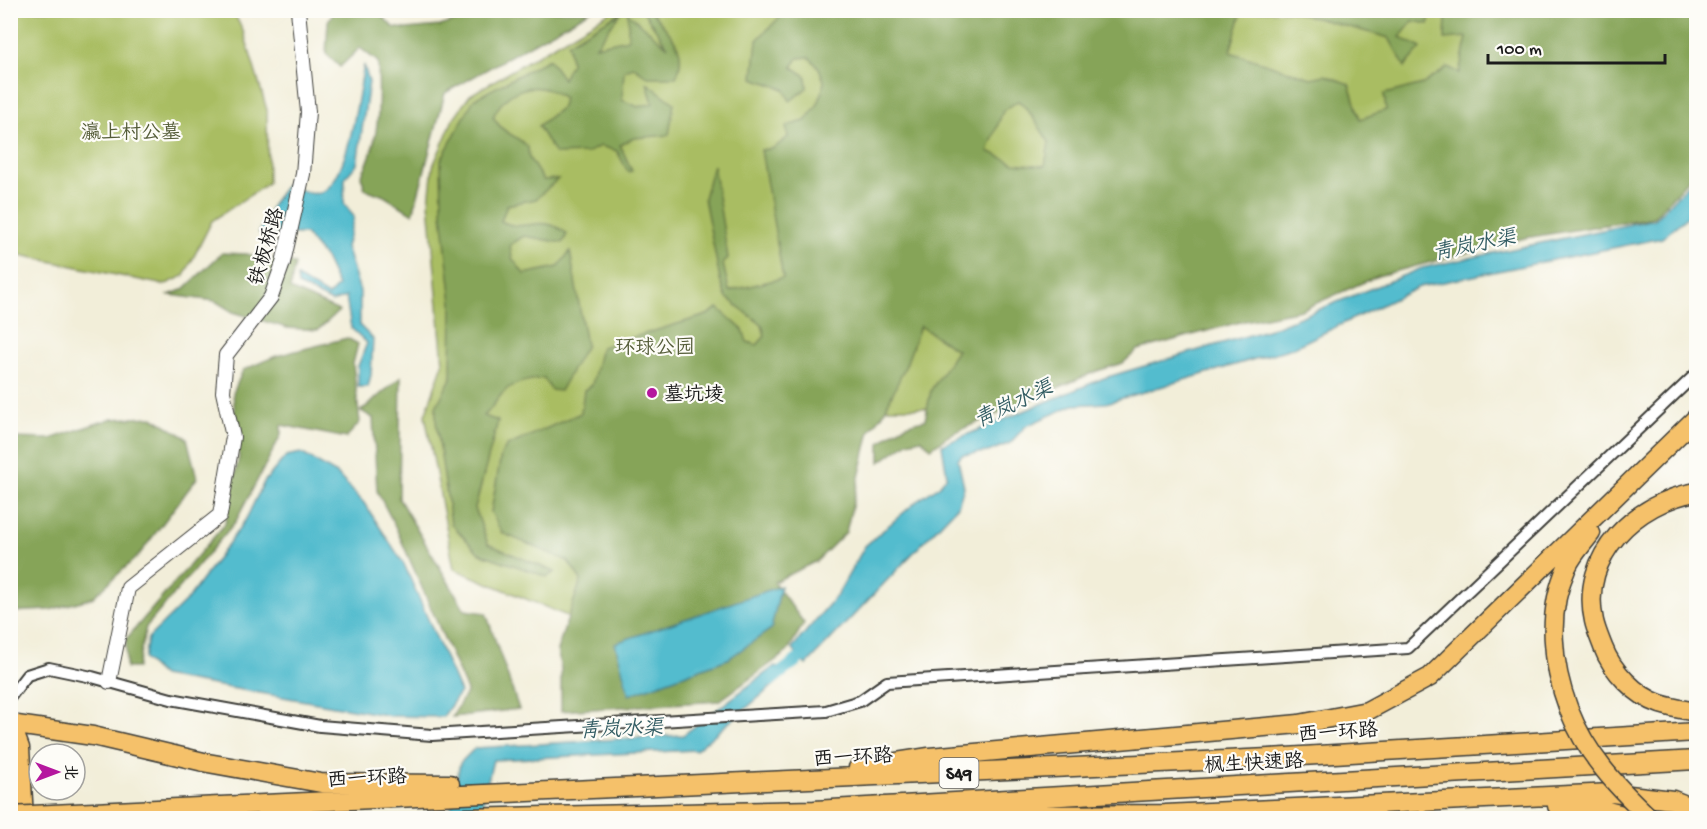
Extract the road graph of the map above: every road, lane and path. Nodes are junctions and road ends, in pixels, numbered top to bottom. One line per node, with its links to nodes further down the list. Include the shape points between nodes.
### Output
1 (298, 10): 6 (street, 铁板桥路, via 308,112 303,174 283,263 271,297 226,355 223,392 232,438 220,516 128,588)
2 (1696, 374): 6 (street, via 1408,648 887,682 860,701 826,711 432,735 320,726 171,699)
3 (1696, 418): 4 (highway)
4 (1622, 491): 12 (highway, via 1430,677 1367,711 1299,724 929,757); 23 (highway, bridge, via 1567,565 1556,596 1553,636 1557,679 1579,736 1614,785)
5 (1696, 492): 8 (highway, via 1677,495 1643,510 1615,536 1600,564 1593,590 1593,620 1607,658 1626,683 1659,704)
6 (109, 682): 7 (street, via 50,668 27,675)
7 (10, 698)
8 (1696, 712)
9 (11, 723): 13 (highway, via 321,783); 19 (highway, via 20,748)
10 (1696, 732): 12 (highway, 西一环路 / S49)
11 (1696, 760): 16 (highway, 枫生快速路 / S49)
12 (762, 783): 13 (highway, 西一环路 / S49)
13 (644, 786): 18 (highway, 西一环路 / S49, bridge)
14 (1402, 802): 15 (highway, via 1612,793 1673,800); 16 (highway, via 1165,814 920,817); 22 (highway, via 1592,807)
15 (1696, 809)
16 (762, 812): 17 (highway, S49)
17 (651, 815): 20 (highway, S49); 21 (highway)
18 (10, 816)
19 (24, 819)
20 (462, 819)
21 (614, 819)
22 (1634, 819)
23 (1650, 819)

